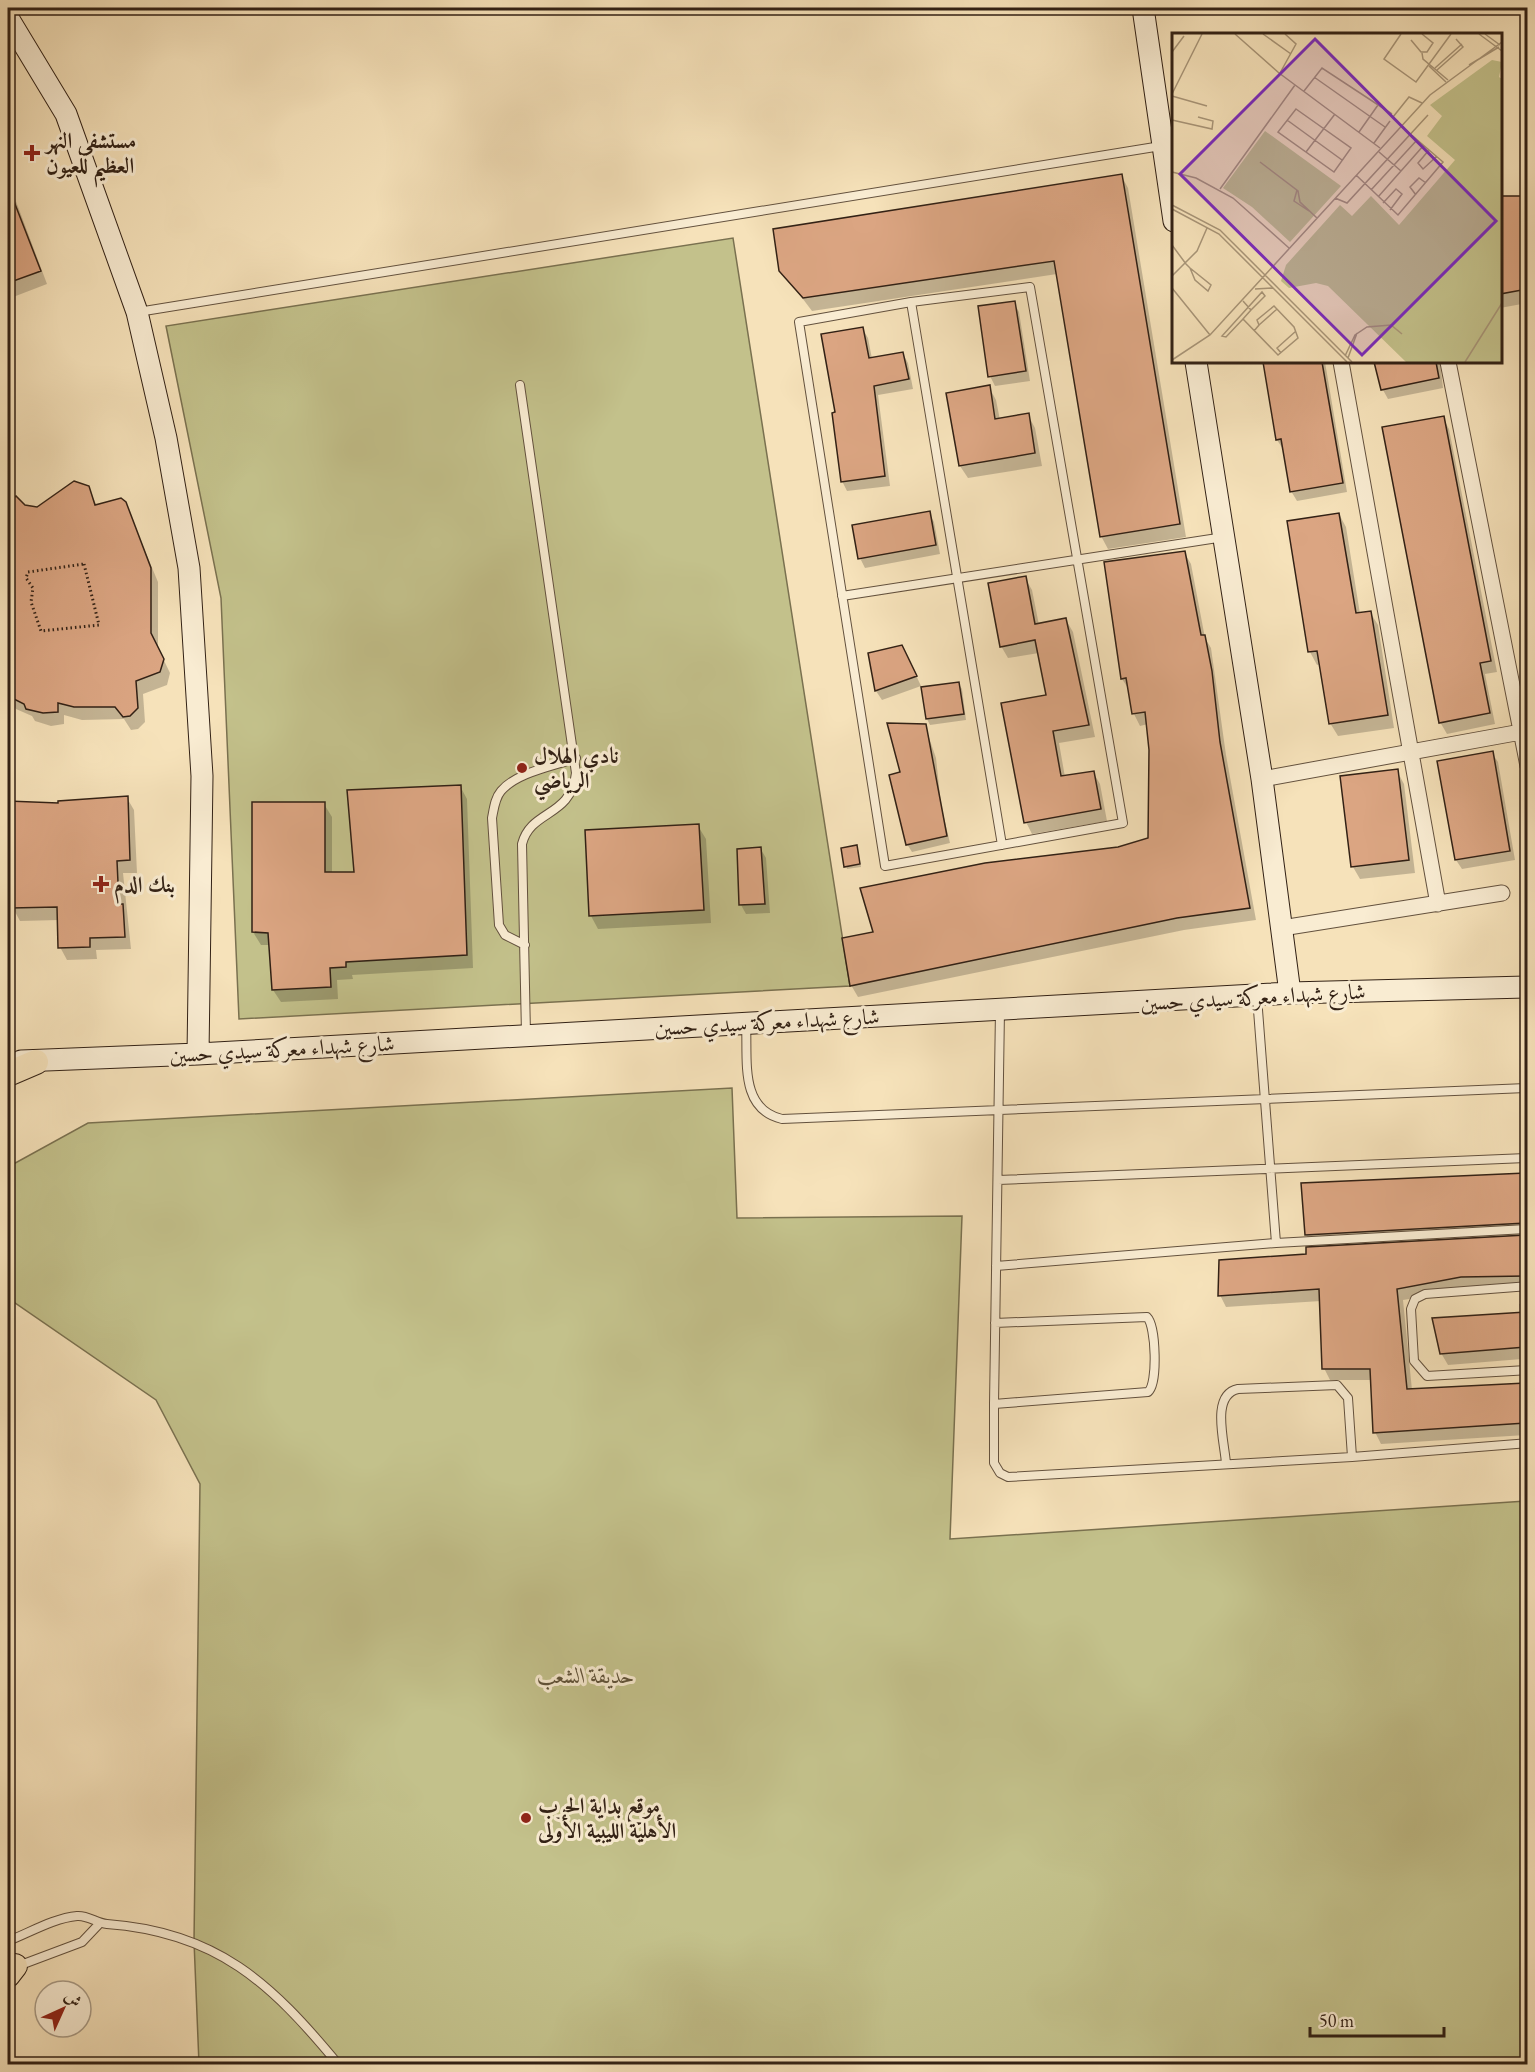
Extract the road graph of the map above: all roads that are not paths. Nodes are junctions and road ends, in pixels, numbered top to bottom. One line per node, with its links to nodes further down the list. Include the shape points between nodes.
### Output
1 (1143, 8): 3 (street)
2 (8, 18): 6 (street, via 66,114)
3 (1161, 146): 4 (street); 6 (lane)
4 (1172, 215)
5 (911, 302): 12 (lane, via 1030,287); 13 (lane); 14 (lane, via 799,322)
6 (137, 312): 32 (street, via 166,438 189,568 202,776)
7 (1196, 363): 11 (street)
8 (1341, 363): 16 (street)
9 (1448, 363): 15 (street)
10 (520, 385): 17 (lane)
11 (1225, 537): 12 (lane); 19 (street)
12 (1078, 561): 13 (lane); 20 (lane, via 1123,823)
13 (957, 579): 14 (lane); 20 (lane)
14 (842, 596): 20 (lane, via 885,866)
15 (1521, 732): 16 (street); 18 (street)
16 (1411, 752): 19 (street); 22 (street)
17 (576, 758): 24 (lane, via 575,783 567,800 524,835 521,856); 24 (lane, via 513,782 501,791 495,803 492,818 498,920 506,935)
18 (1527, 766)
19 (1262, 779): 23 (street)
20 (1002, 845)
21 (1502, 893): 22 (street)
22 (1438, 904): 23 (street)
23 (1281, 928): 26 (street)
24 (525, 945): 30 (lane)
25 (1527, 987): 26 (street, شارع شهداء معركة سيدي حسين)
26 (1290, 993): 27 (street, شارع شهداء معركة سيدي حسين)
27 (1257, 995): 28 (street, شارع شهداء معركة سيدي حسين); 37 (lane)
28 (1000, 1010): 29 (street, شارع شهداء معركة سيدي حسين); 38 (lane)
29 (746, 1023): 30 (street, شارع شهداء معركة سيدي حسين); 38 (lane, via 750,1092 760,1110 771,1117)
30 (526, 1035): 32 (street, شارع شهداء معركة سيدي حسين)
31 (8, 1053): 34 (main road)
32 (198, 1054): 34 (street, شارع شهداء معركة سيدي حسين)
33 (8, 1062): 34 (street, شارع شهداء معركة سيدي حسين)
34 (36, 1062): 35 (main road)
35 (8, 1074)
36 (1527, 1088): 37 (lane)
37 (1265, 1099): 38 (lane); 40 (lane)
38 (999, 1108): 41 (lane)
39 (1527, 1158): 40 (lane)
40 (1270, 1170): 41 (lane); 43 (lane)
41 (998, 1180): 44 (lane)
42 (1527, 1229): 43 (lane)
43 (1276, 1243): 44 (lane)
44 (996, 1266): 46 (lane)
45 (1527, 1286): 47 (lane, via 1425,1294 1415,1299 1411,1309 1413,1361 1427,1376)
46 (995, 1323): 48 (lane); 48 (lane, via 1147,1317 1153,1326 1155,1381 1149,1392)
47 (1527, 1370)
48 (994, 1404): 51 (lane, via 994,1463 1008,1477)
49 (1527, 1443): 50 (lane)
50 (1352, 1457): 51 (lane); 51 (lane, via 1347,1398 1337,1385 1238,1389 1230,1392 1222,1403)
51 (1226, 1464)
52 (100, 1923): 53 (lane, via 73,1916); 54 (lane, via 82,1942); 55 (lane, via 171,1934 231,1960 271,1990)
53 (8, 1941)
54 (10, 1970)
55 (338, 2064)

